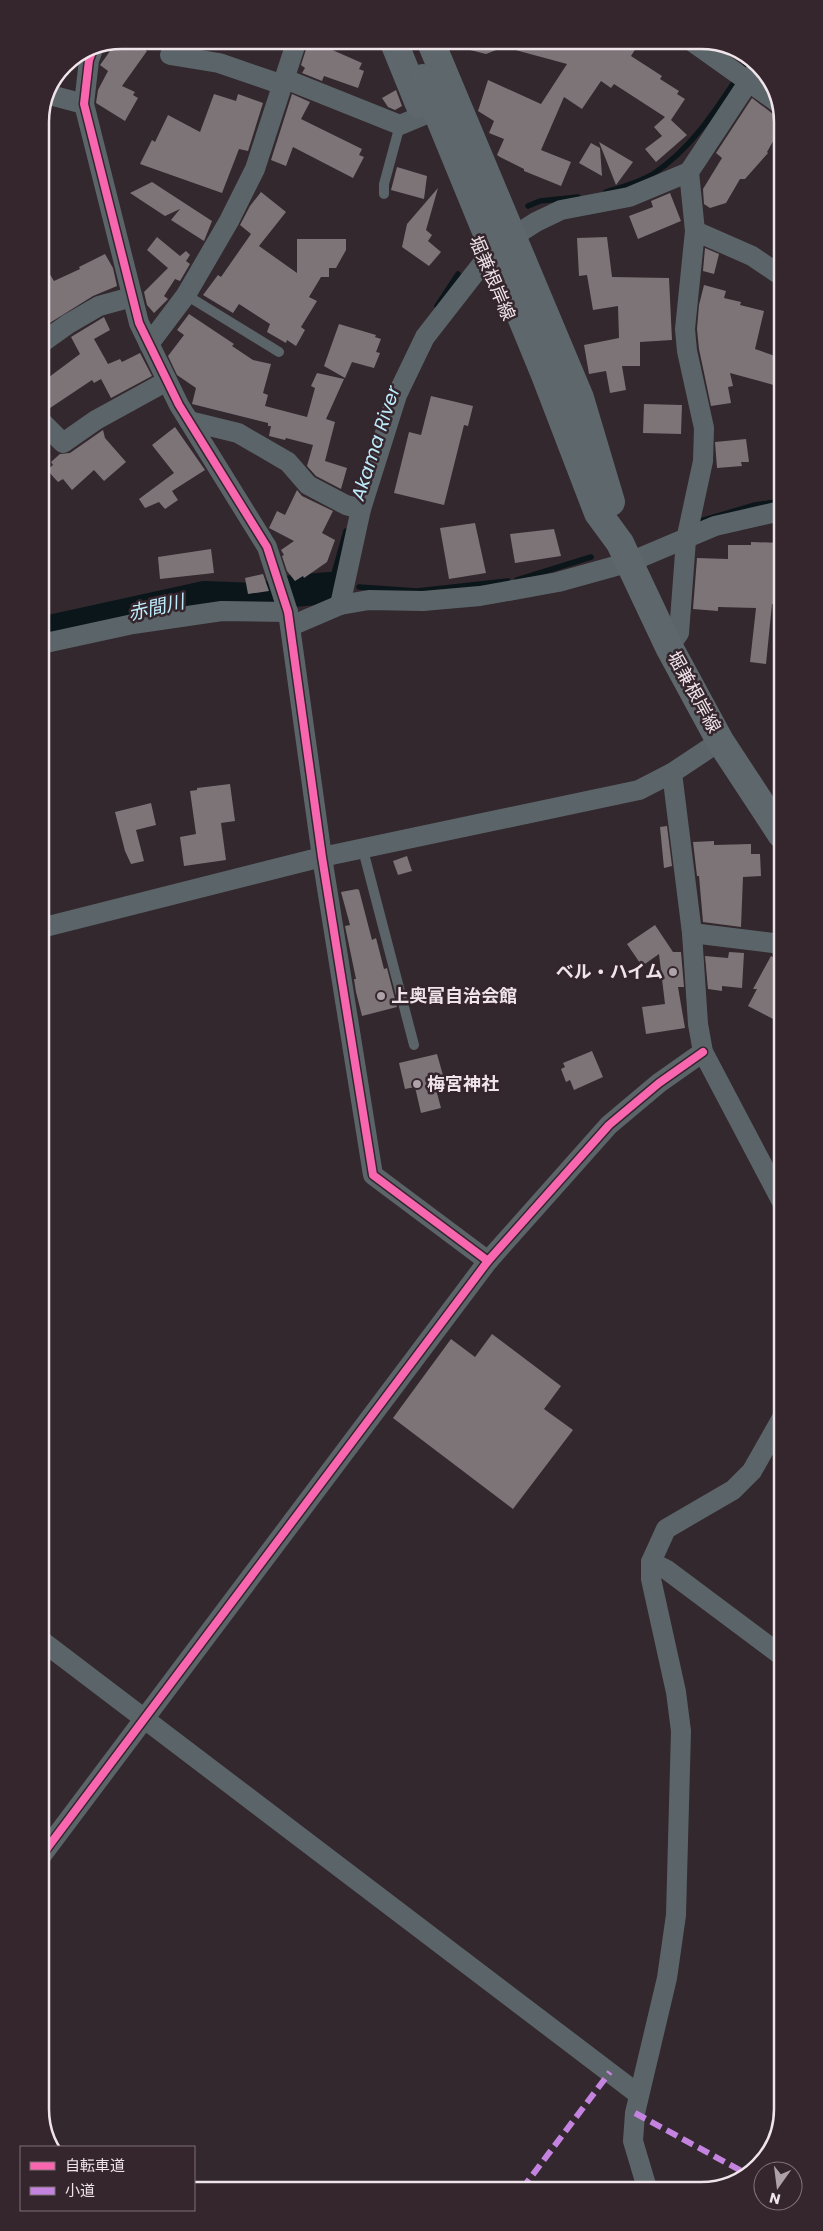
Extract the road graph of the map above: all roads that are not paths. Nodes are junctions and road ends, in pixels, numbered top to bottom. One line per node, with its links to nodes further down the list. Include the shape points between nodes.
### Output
1 (294, 49): 9 (street)
2 (395, 49): 13 (main road, 堀兼根岸線)
3 (434, 49): 17 (main road, 堀兼根岸線)
4 (705, 49): 7 (street)
5 (170, 55): 9 (street, via 218,63)
6 (90, 56): 12 (street)
7 (748, 74): 10 (street); 14 (street)
8 (428, 76): 29 (main road, 堀兼根岸線, via 546,375)
9 (284, 82): 13 (street); 20 (street, via 255,169)
10 (769, 93)
11 (54, 96): 12 (street)
12 (84, 104): 21 (street)
13 (412, 120): 15 (lane, via 384,184); 18 (main road, 堀兼根岸線)
14 (689, 172): 16 (street); 17 (street, via 629,197 561,210)
15 (384, 194)
16 (695, 231): 19 (street, via 752,256); 31 (street, via 685,329 686,351 704,428 703,461)
17 (514, 236): 29 (main road, 堀兼根岸線, via 580,398)
18 (485, 260): 28 (street, via 425,337 397,395); 29 (main road, 堀兼根岸線, via 536,383)
19 (774, 271)
20 (186, 295): 23 (street); 24 (lane)
21 (132, 297): 22 (street, via 98,306); 23 (street)
22 (49, 338)
23 (149, 344): 25 (street)
24 (279, 352)
25 (167, 381): 26 (street); 27 (street, via 96,420 63,443)
26 (189, 421): 28 (street, via 238,433 288,462 308,485); 34 (street, via 267,547)
27 (49, 429)
28 (354, 507): 33 (street)
29 (605, 510): 32 (main road, 堀兼根岸線)
30 (774, 512): 31 (street, via 715,526)
31 (687, 529): 32 (street); 36 (street, via 679,633)
32 (625, 553): 33 (street, via 558,582 480,596 423,601 369,600); 36 (main road, 堀兼根岸線)
33 (340, 605): 34 (street)
34 (290, 619): 35 (street, via 222,611 133,624); 41 (street)
35 (49, 642)
36 (669, 647): 37 (main road, 堀兼根岸線)
37 (720, 741): 38 (street); 39 (main road, 堀兼根岸線)
38 (672, 773): 40 (street, via 639,790); 43 (street)
39 (774, 823)
40 (363, 850): 41 (street); 45 (lane)
41 (322, 858): 42 (street); 48 (street, via 373,1175)
42 (49, 926)
43 (692, 933): 44 (street); 46 (street)
44 (774, 943)
45 (414, 1045)
46 (703, 1052): 47 (street); 48 (street, via 609,1125)
47 (774, 1187)
48 (488, 1261): 53 (street)
49 (774, 1432): 50 (street, via 752,1471 733,1490 666,1529)
50 (651, 1562): 52 (street, via 667,1570); 55 (street, via 651,1580 676,1692 681,1732 676,1915 667,1978)
51 (49, 1646): 53 (street)
52 (774, 1650)
53 (145, 1718): 54 (street); 55 (street)
54 (49, 1846)
55 (638, 2094): 56 (street, via 633,2141)
56 (645, 2182)

